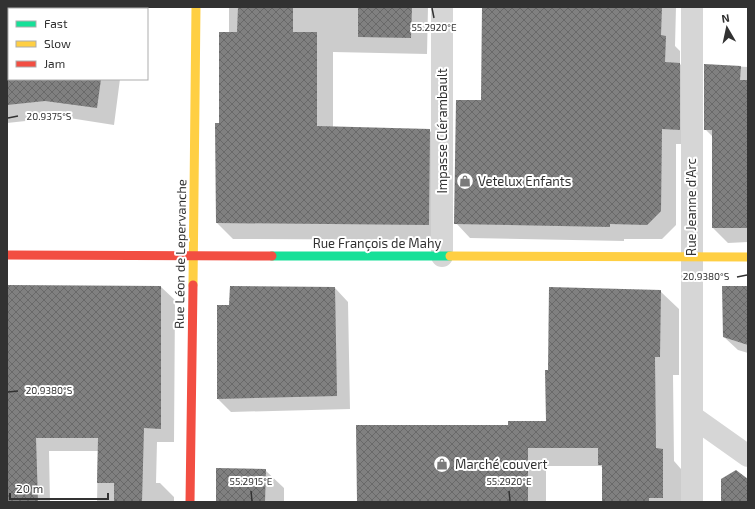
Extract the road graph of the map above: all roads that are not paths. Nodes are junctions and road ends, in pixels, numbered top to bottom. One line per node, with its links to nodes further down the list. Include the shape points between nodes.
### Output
1 (196, 7): 5 (main road, Rue Léon de Lepervanche)
2 (442, 7): 6 (street, Impasse Clérambault)
3 (692, 7): 7 (street, Rue Jeanne d'Arc)
4 (7, 255): 5 (main road, Rue François de Mahy)
5 (193, 255): 6 (main road, Rue François de Mahy); 11 (main road, Rue Léon de Lepervanche)
6 (442, 256): 7 (main road, Rue François de Mahy)
7 (691, 256): 8 (main road, Rue François de Mahy); 9 (street, Rue Jeanne d'Arc)
8 (748, 257)
9 (693, 417): 10 (street); 12 (street, Rue Jeanne d'Arc)
10 (748, 456)
11 (190, 502)
12 (692, 502)

